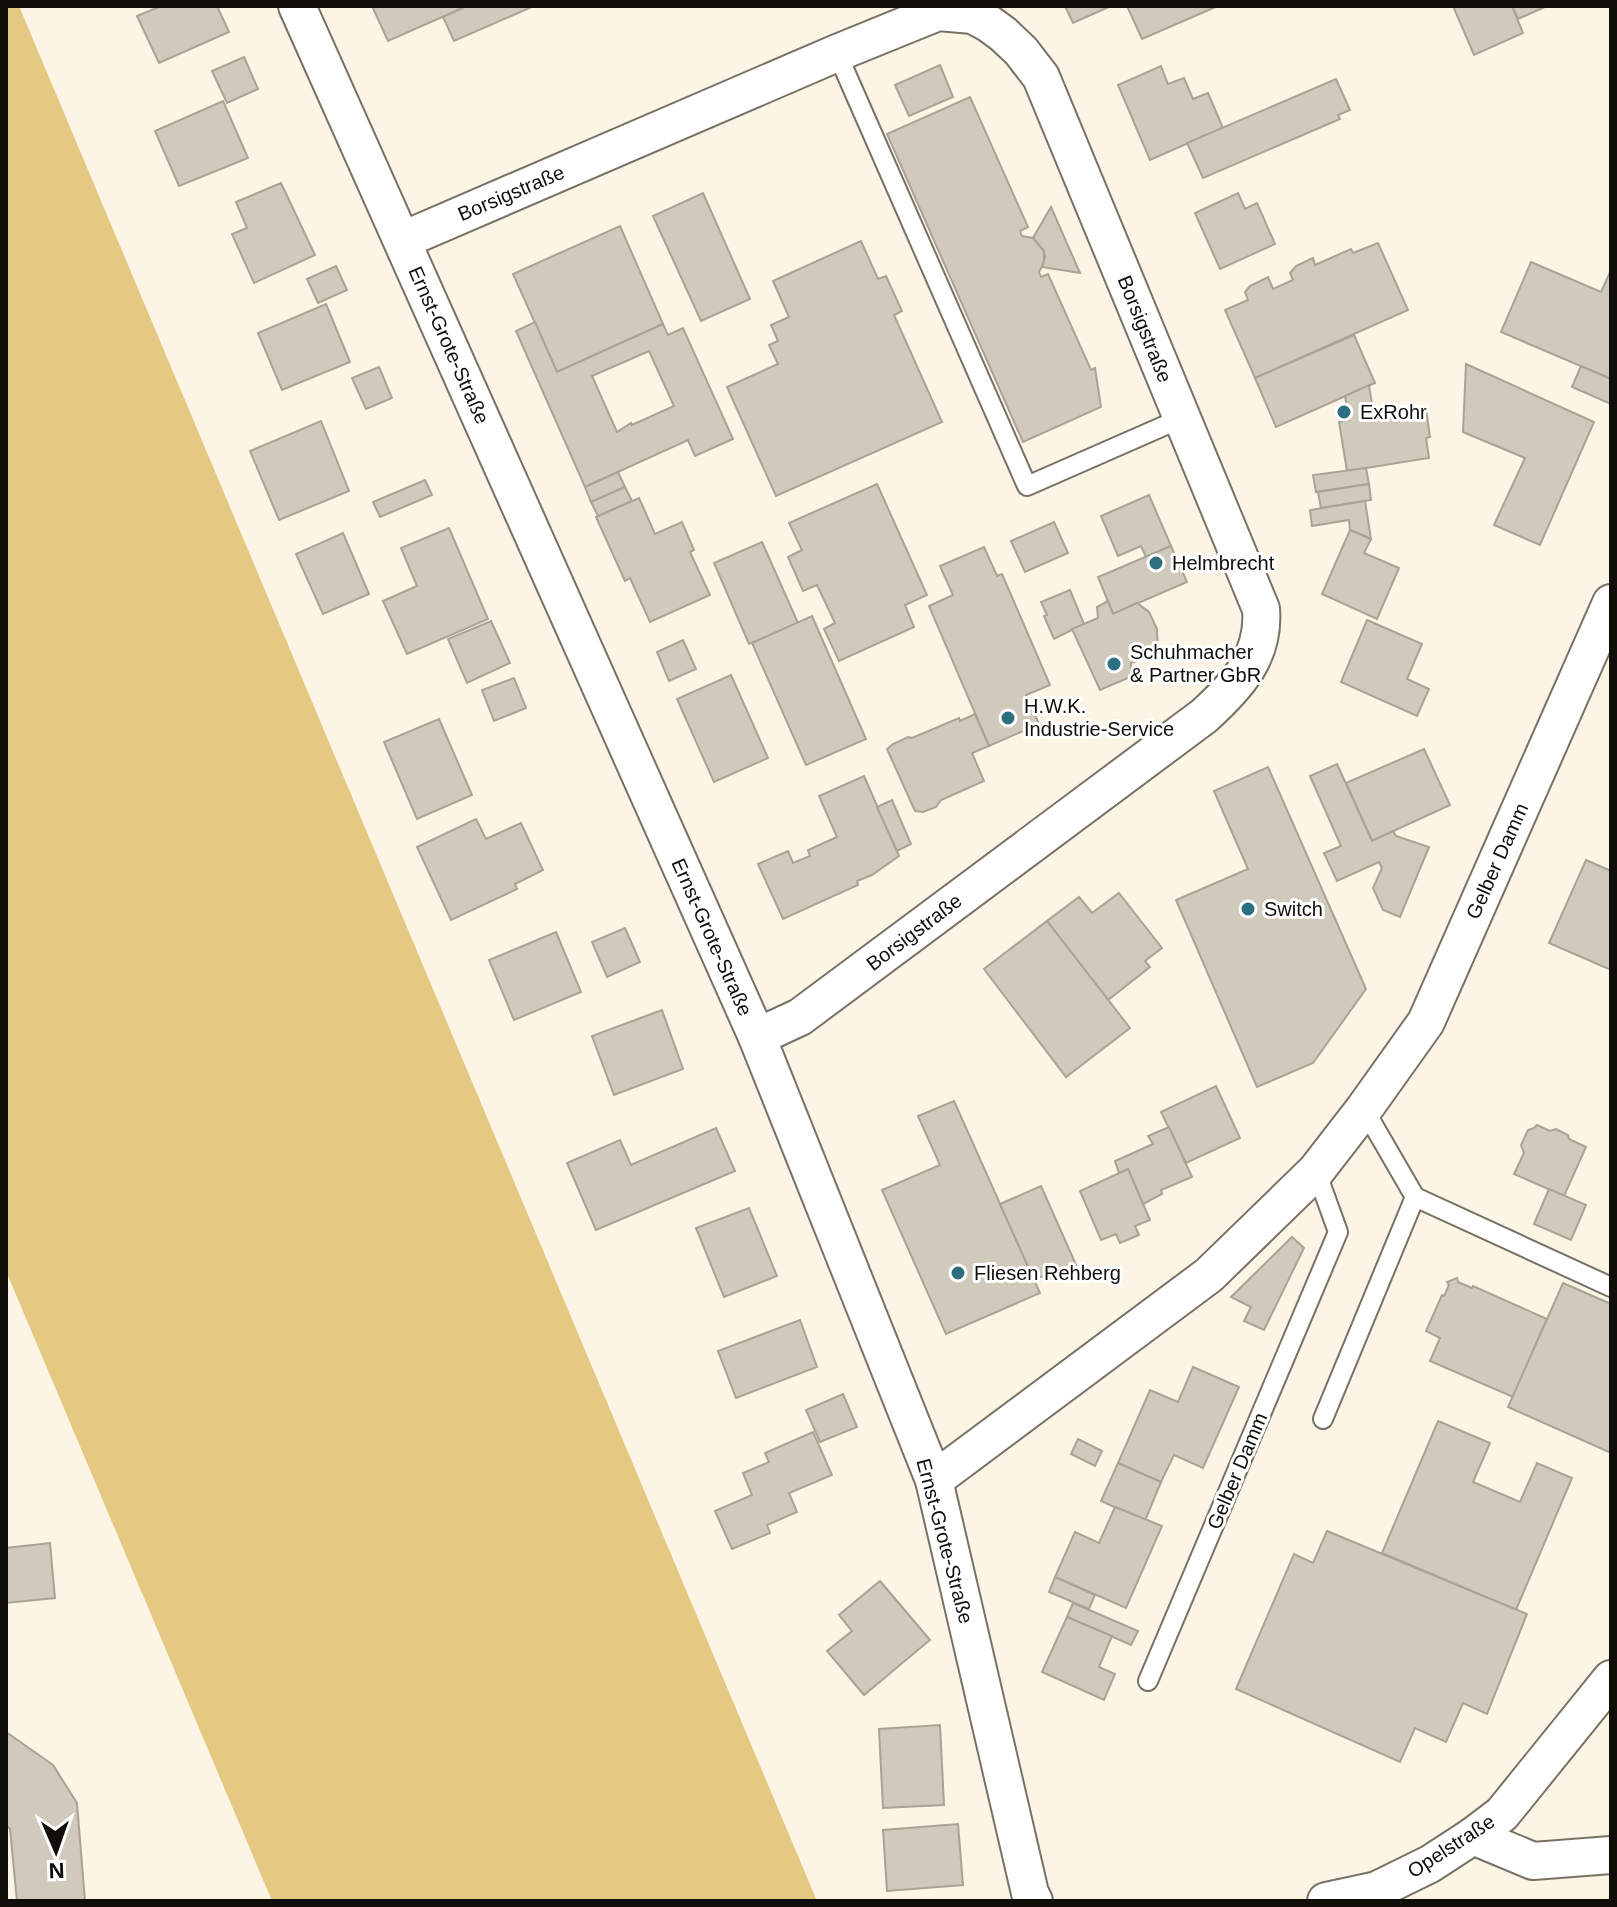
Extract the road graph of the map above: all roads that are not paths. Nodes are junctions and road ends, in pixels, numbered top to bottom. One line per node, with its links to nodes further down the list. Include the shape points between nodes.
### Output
1 (297, 6): 4 (street, Ernst-Grote-Straße)
2 (974, 10): 3 (street, Borsigstraße, via 938,12); 5 (street, Borsigstraße, via 1021,51 1041,77)
3 (837, 53): 4 (street, Borsigstraße); 5 (lane, via 1027,486)
4 (403, 240): 7 (street, Ernst-Grote-Straße)
5 (1182, 418): 7 (street, Borsigstraße, via 1261,609 1258,644 1237,684 1204,716 800,1017)
6 (1611, 603): 8 (street, Gelber Damm, via 1426,1022)
7 (757, 1037): 13 (street, Ernst-Grote-Straße)
8 (1364, 1109): 9 (street, Gelber Damm); 10 (lane)
9 (1316, 1171): 13 (street, Gelber Damm, via 1209,1275); 15 (lane, Gelber Damm, via 1338,1232)
10 (1415, 1197): 11 (lane); 12 (lane)
11 (1611, 1287)
12 (1323, 1419)
13 (934, 1480): 18 (street, Ernst-Grote-Straße)
14 (1611, 1679): 16 (street, Opelstraße, via 1502,1814)
15 (1148, 1681)
16 (1473, 1836): 17 (street, via 1533,1861); 19 (street, Opelstraße, via 1377,1890)
17 (1611, 1855)
18 (1034, 1901)
19 (1326, 1901)

